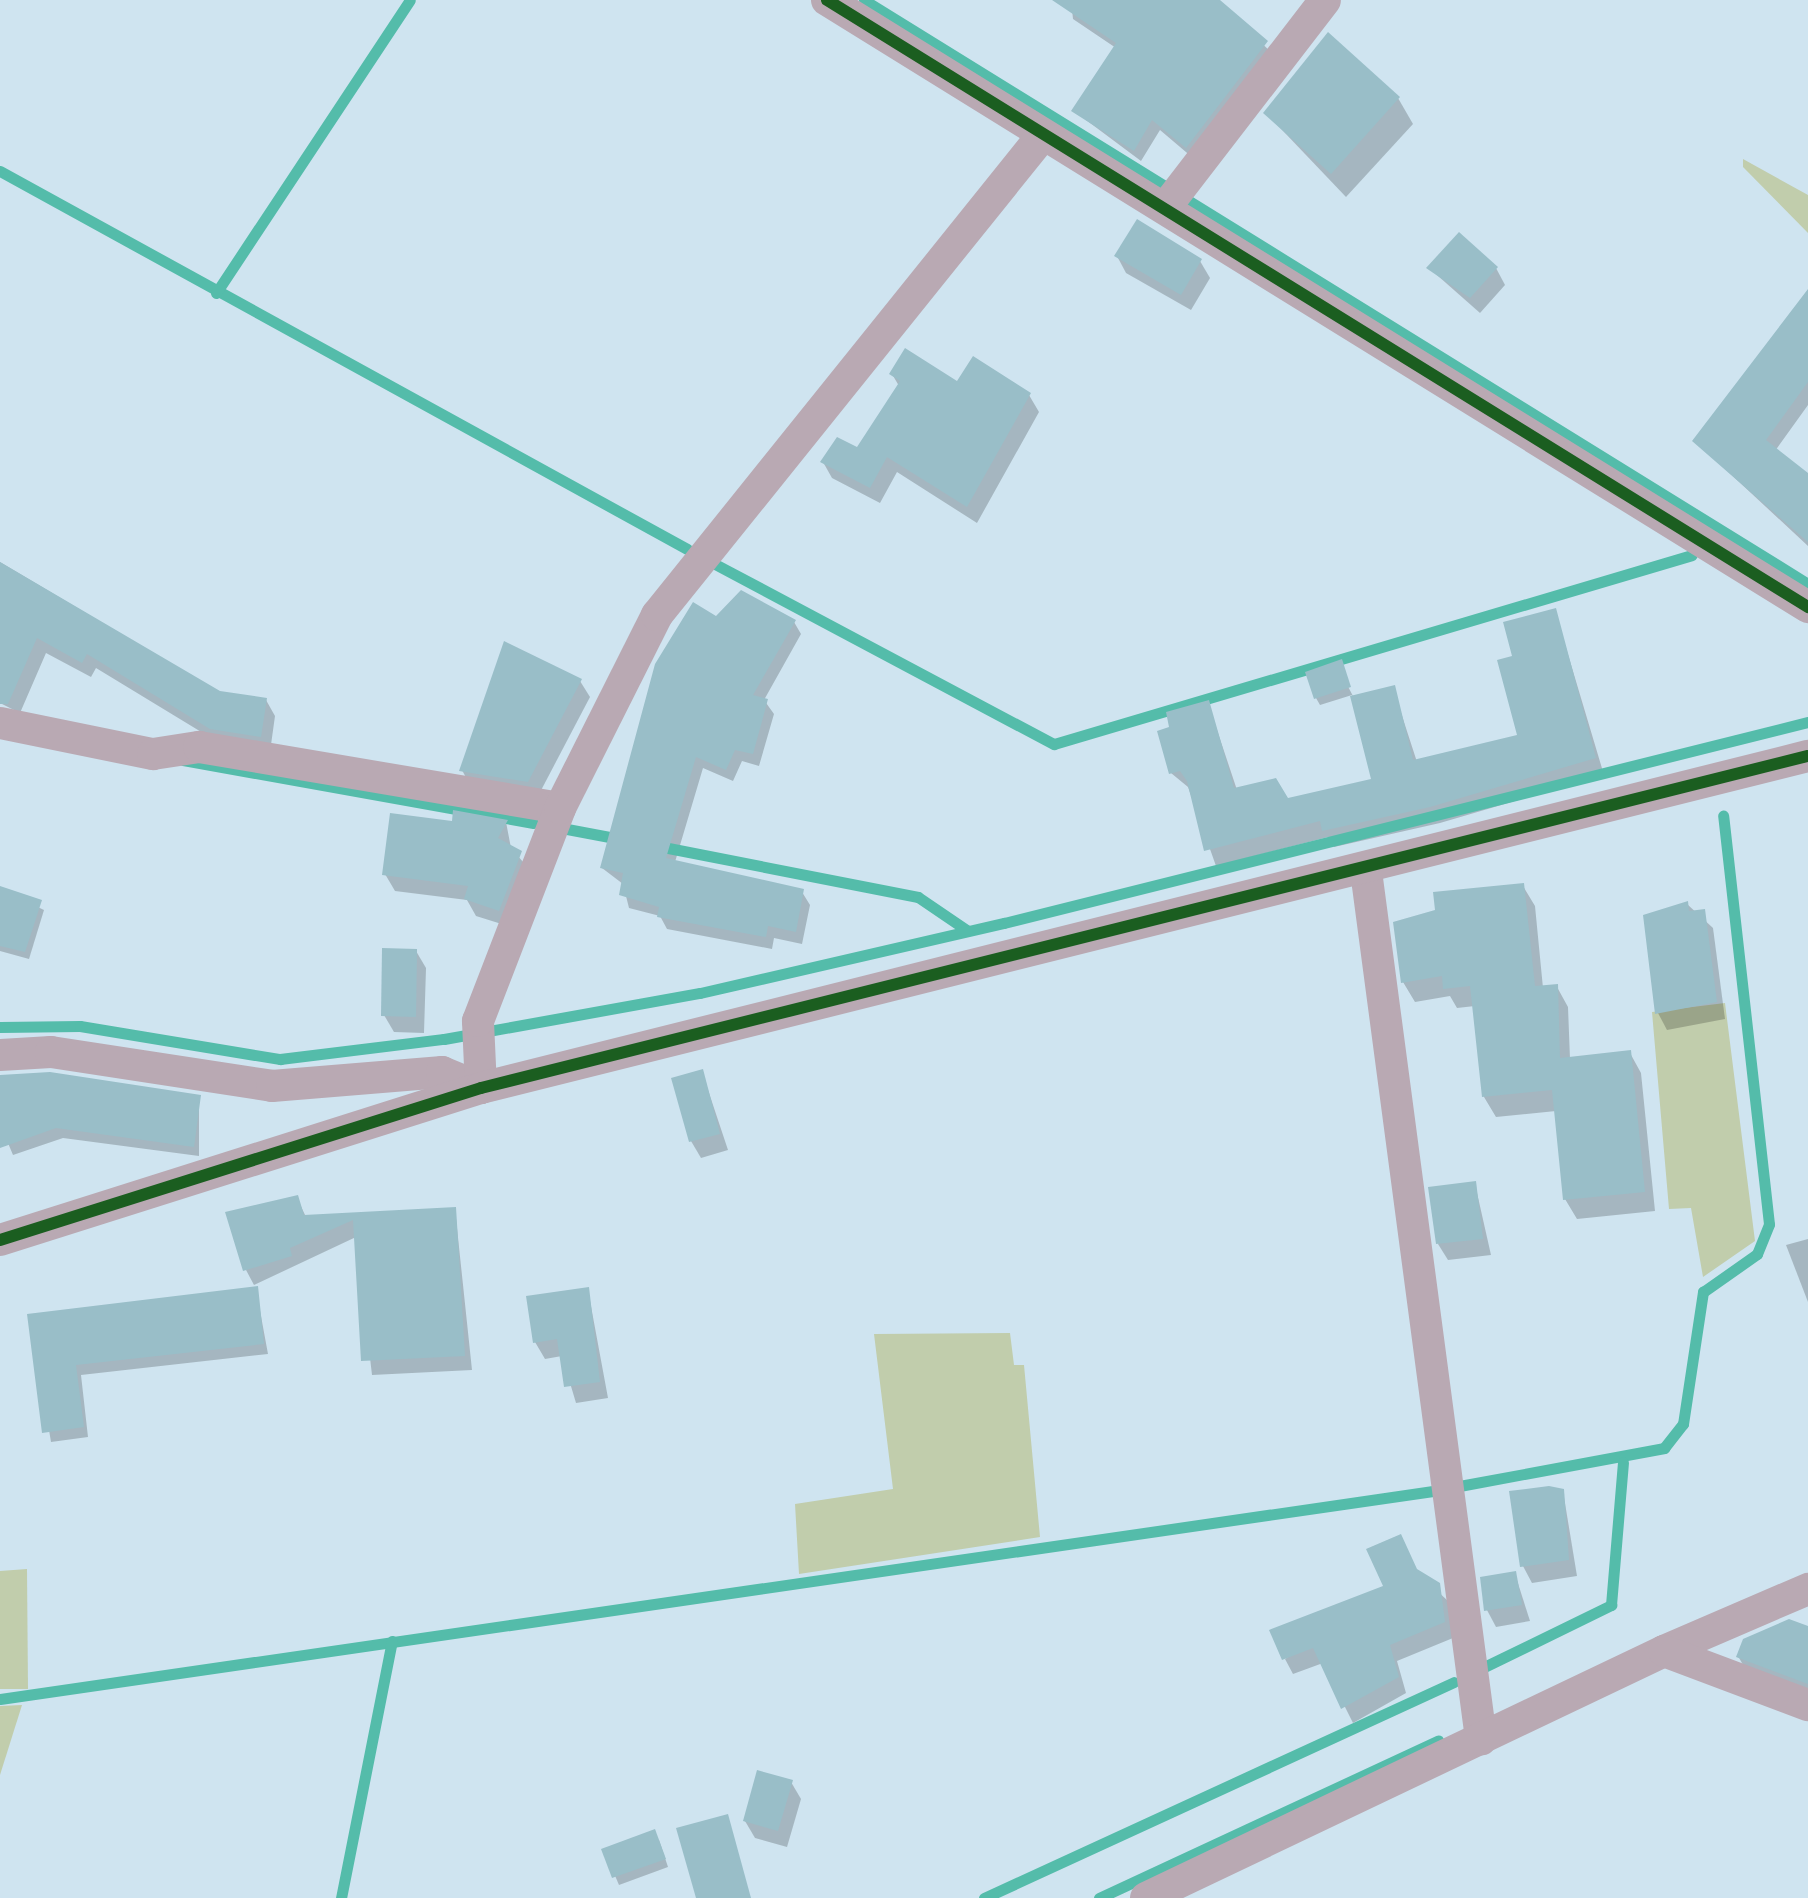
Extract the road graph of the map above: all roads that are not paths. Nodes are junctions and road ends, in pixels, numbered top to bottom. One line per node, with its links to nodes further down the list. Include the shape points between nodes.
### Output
1 (827, 0): 3 (street)
2 (1326, 0): 4 (street)
3 (1042, 136): 4 (street); 8 (street, via 828,414 686,571)
4 (1174, 195): 5 (street)
5 (1808, 606)
6 (0, 723): 8 (street, via 168,752 199,747)
7 (1808, 756): 9 (street)
8 (560, 808): 11 (street, via 476,1034)
9 (1366, 871): 11 (street); 16 (street)
10 (0, 1055): 11 (street, via 51,1052 272,1086 442,1072)
11 (481, 1088): 12 (street)
12 (0, 1240)
13 (1808, 1590): 14 (street)
14 (1664, 1650): 15 (street); 16 (street)
15 (1808, 1706)
16 (1477, 1729): 17 (street)
17 (1146, 1898)

